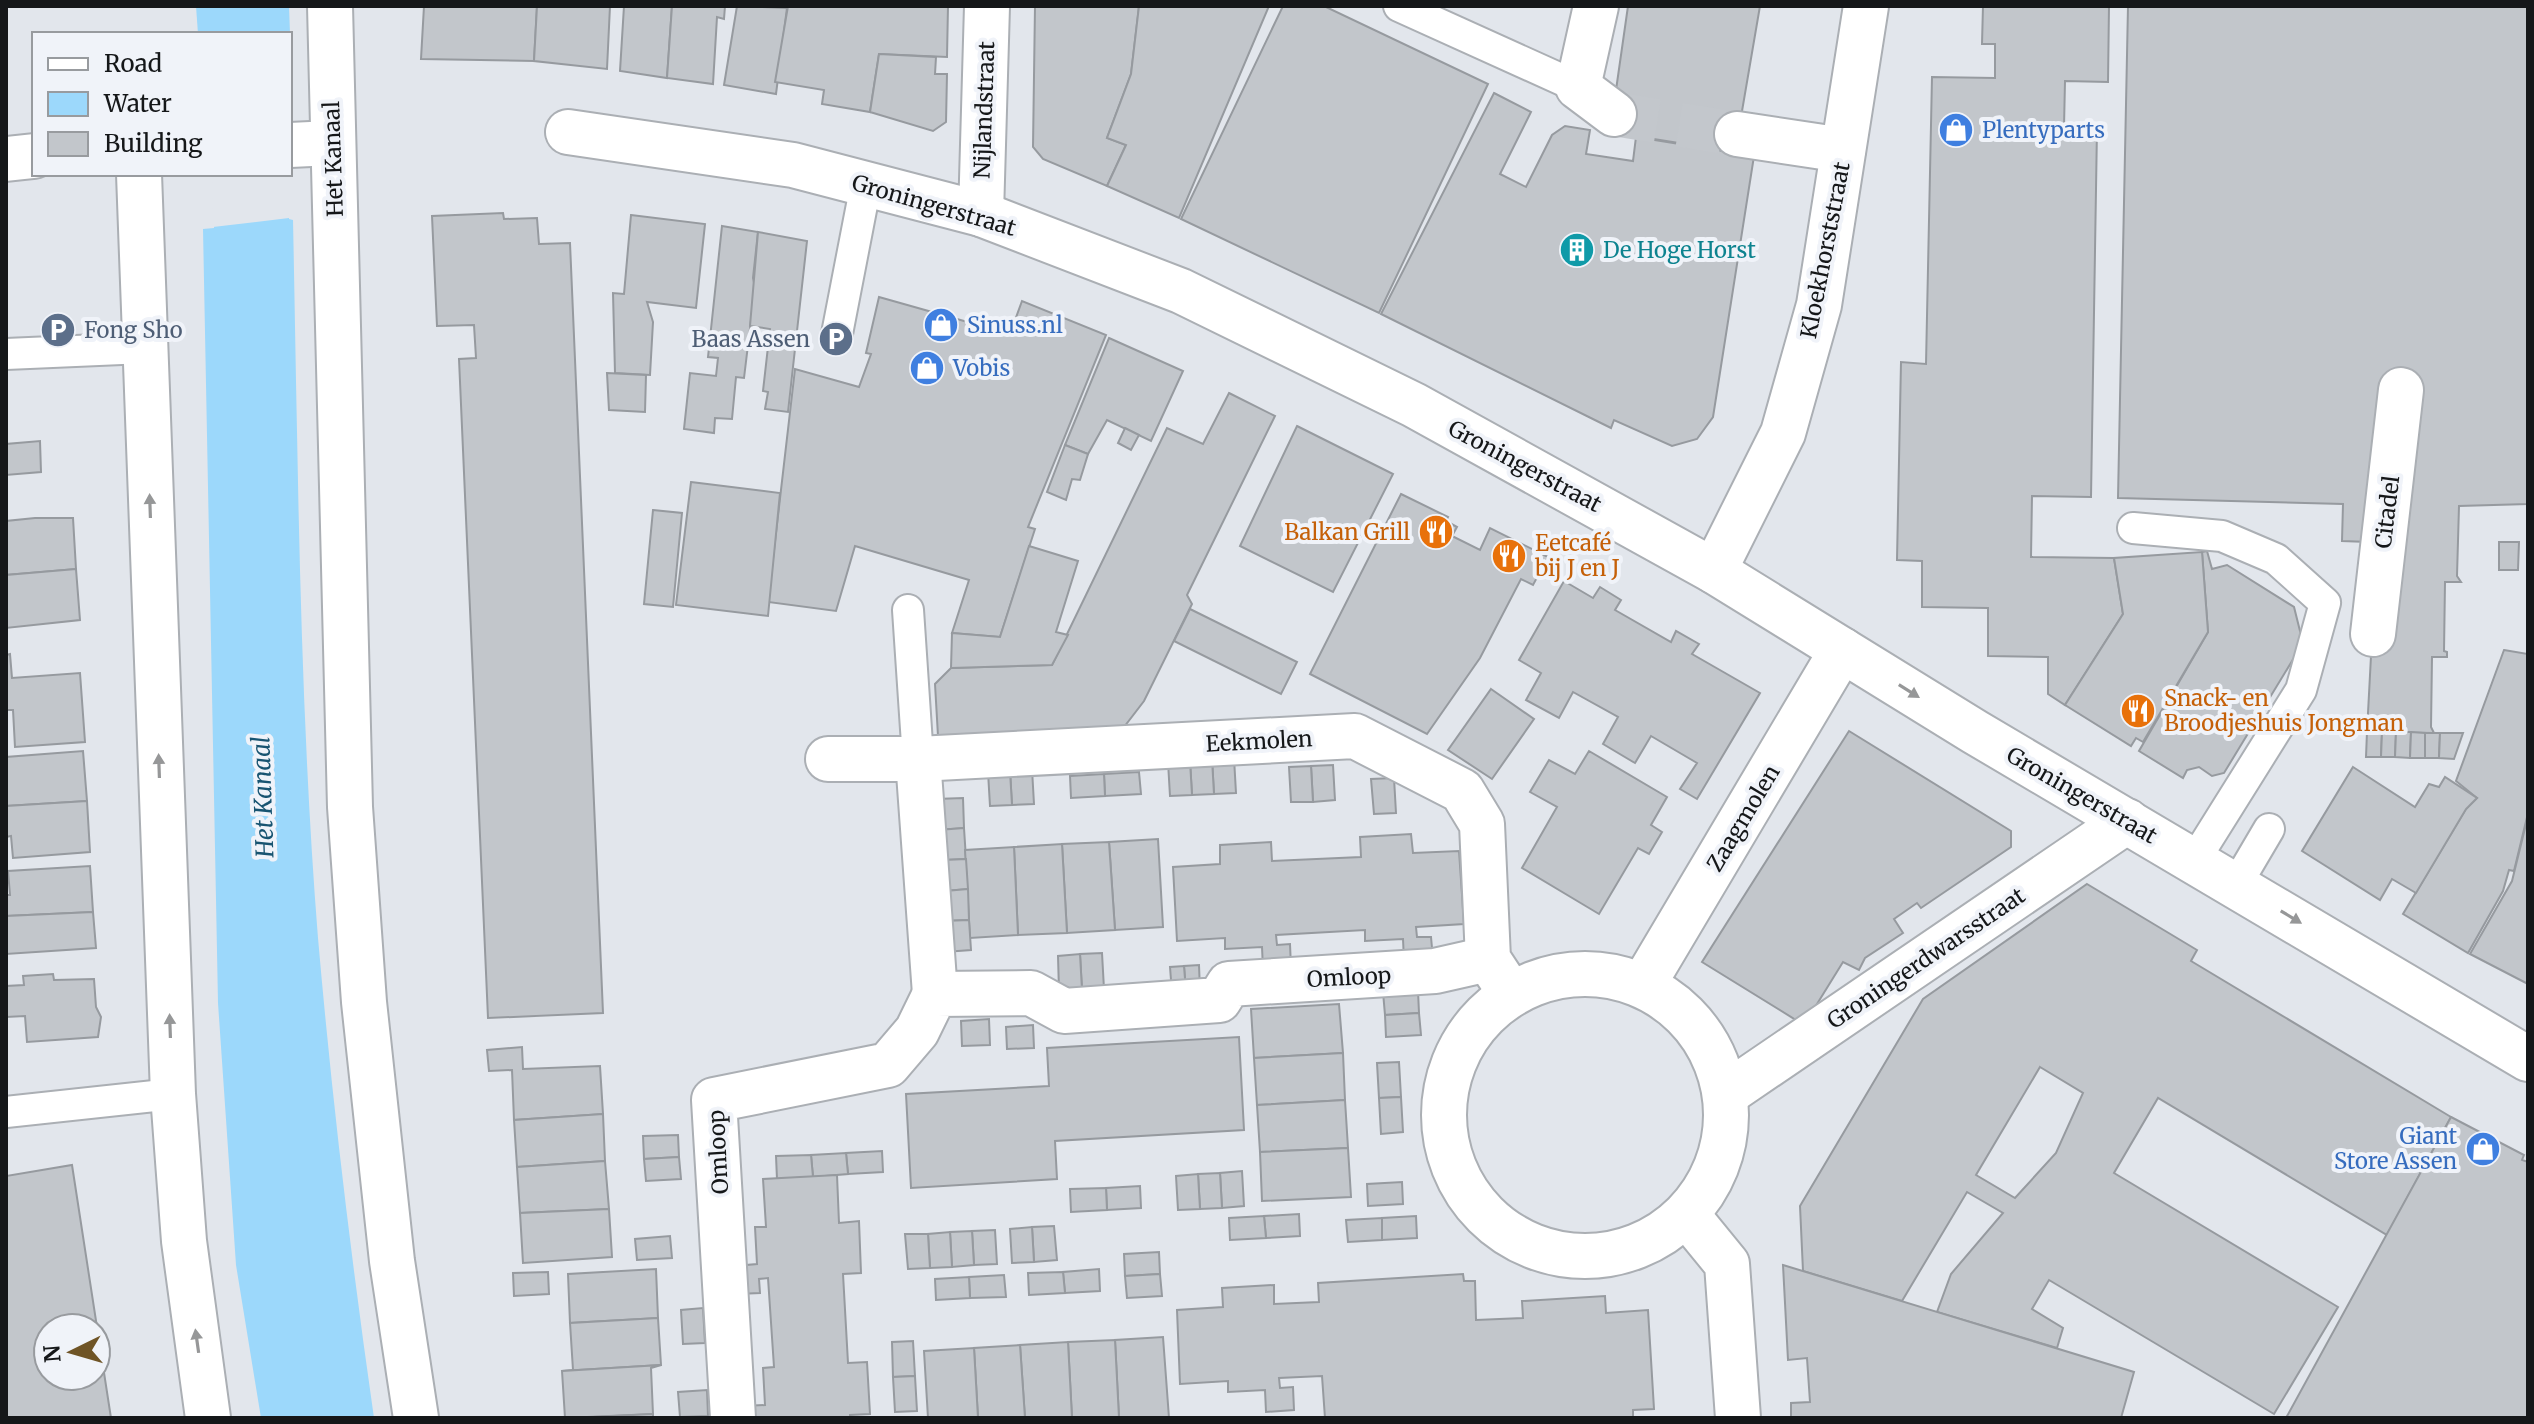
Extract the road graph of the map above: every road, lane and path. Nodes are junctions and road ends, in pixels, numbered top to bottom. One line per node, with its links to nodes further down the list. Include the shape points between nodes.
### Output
1 (330, 6): 11 (street, Het Kanaal)
2 (987, 6): 17 (street, Nijlandstraat)
3 (1399, 6): 6 (lane)
4 (1596, 6): 7 (street)
5 (1866, 6): 12 (street, Kloekhorststraat)
6 (1432, 13): 7 (lane)
7 (1578, 87): 8 (street)
8 (1614, 114)
9 (568, 132): 16 (street, Groningerstraat, via 793,165)
10 (1737, 134): 12 (street, Kloekhorststraat)
11 (311, 144): 41 (street, Het Kanaal, via 364,1002 392,1261)
12 (1843, 150): 23 (street, Kloekhorststraat, via 1819,305 1783,433)
13 (32, 156): 14 (street)
14 (6, 159)
15 (139, 176): 19 (street)
16 (866, 184): 17 (street, Groningerstraat); 18 (lane)
17 (981, 214): 23 (street, Groningerstraat, via 1181,291 1345,370)
18 (836, 339)
19 (145, 348): 20 (lane); 37 (street, one-way to 19)
20 (6, 354)
21 (2401, 390): 25 (street, Citadel)
22 (2133, 528): 31 (lane, via 2222,536 2276,559 2325,603 2301,690)
23 (1714, 571): 26 (street, Groningerstraat)
24 (908, 610): 28 (lane)
25 (2373, 634)
26 (1842, 650): 29 (street, Groningerstraat, one-way to 29); 34 (street, Zaagmolen)
27 (828, 759): 28 (street, Eekmolen)
28 (918, 759): 33 (street, Eekmolen, via 1355,736 1462,791 1482,824); 35 (street)
29 (2127, 821): 31 (street, Groningerstraat); 38 (street, Groningerdwarsstraat)
30 (2269, 829): 32 (lane)
31 (2194, 861): 32 (street, Groningerstraat)
32 (2236, 885): 36 (street, Groningerstraat, one-way to 36)
33 (1499, 976): 34 (street, via 1536,981 1563,974 1604,974); 35 (street, Omloop, via 1435,971 1229,984 1219,1000 1064,1011 1031,993); 40 (street, via 1451,1066 1443,1113 1450,1160 1472,1202 1506,1233 1549,1253 1595,1257 1639,1246)
34 (1643, 985): 38 (street, via 1682,1011 1711,1049)
35 (935, 994): 43 (street, Omloop, via 917,1031 888,1065 714,1100)
36 (2528, 1059)
37 (173, 1094): 39 (lane); 42 (street, one-way to 37, via 184,1241)
38 (1726, 1094): 40 (street, via 1718,1166)
39 (6, 1112)
40 (1687, 1215): 44 (street, via 1727,1264)
41 (416, 1416)
42 (208, 1418)
43 (733, 1418)
44 (1738, 1418)

